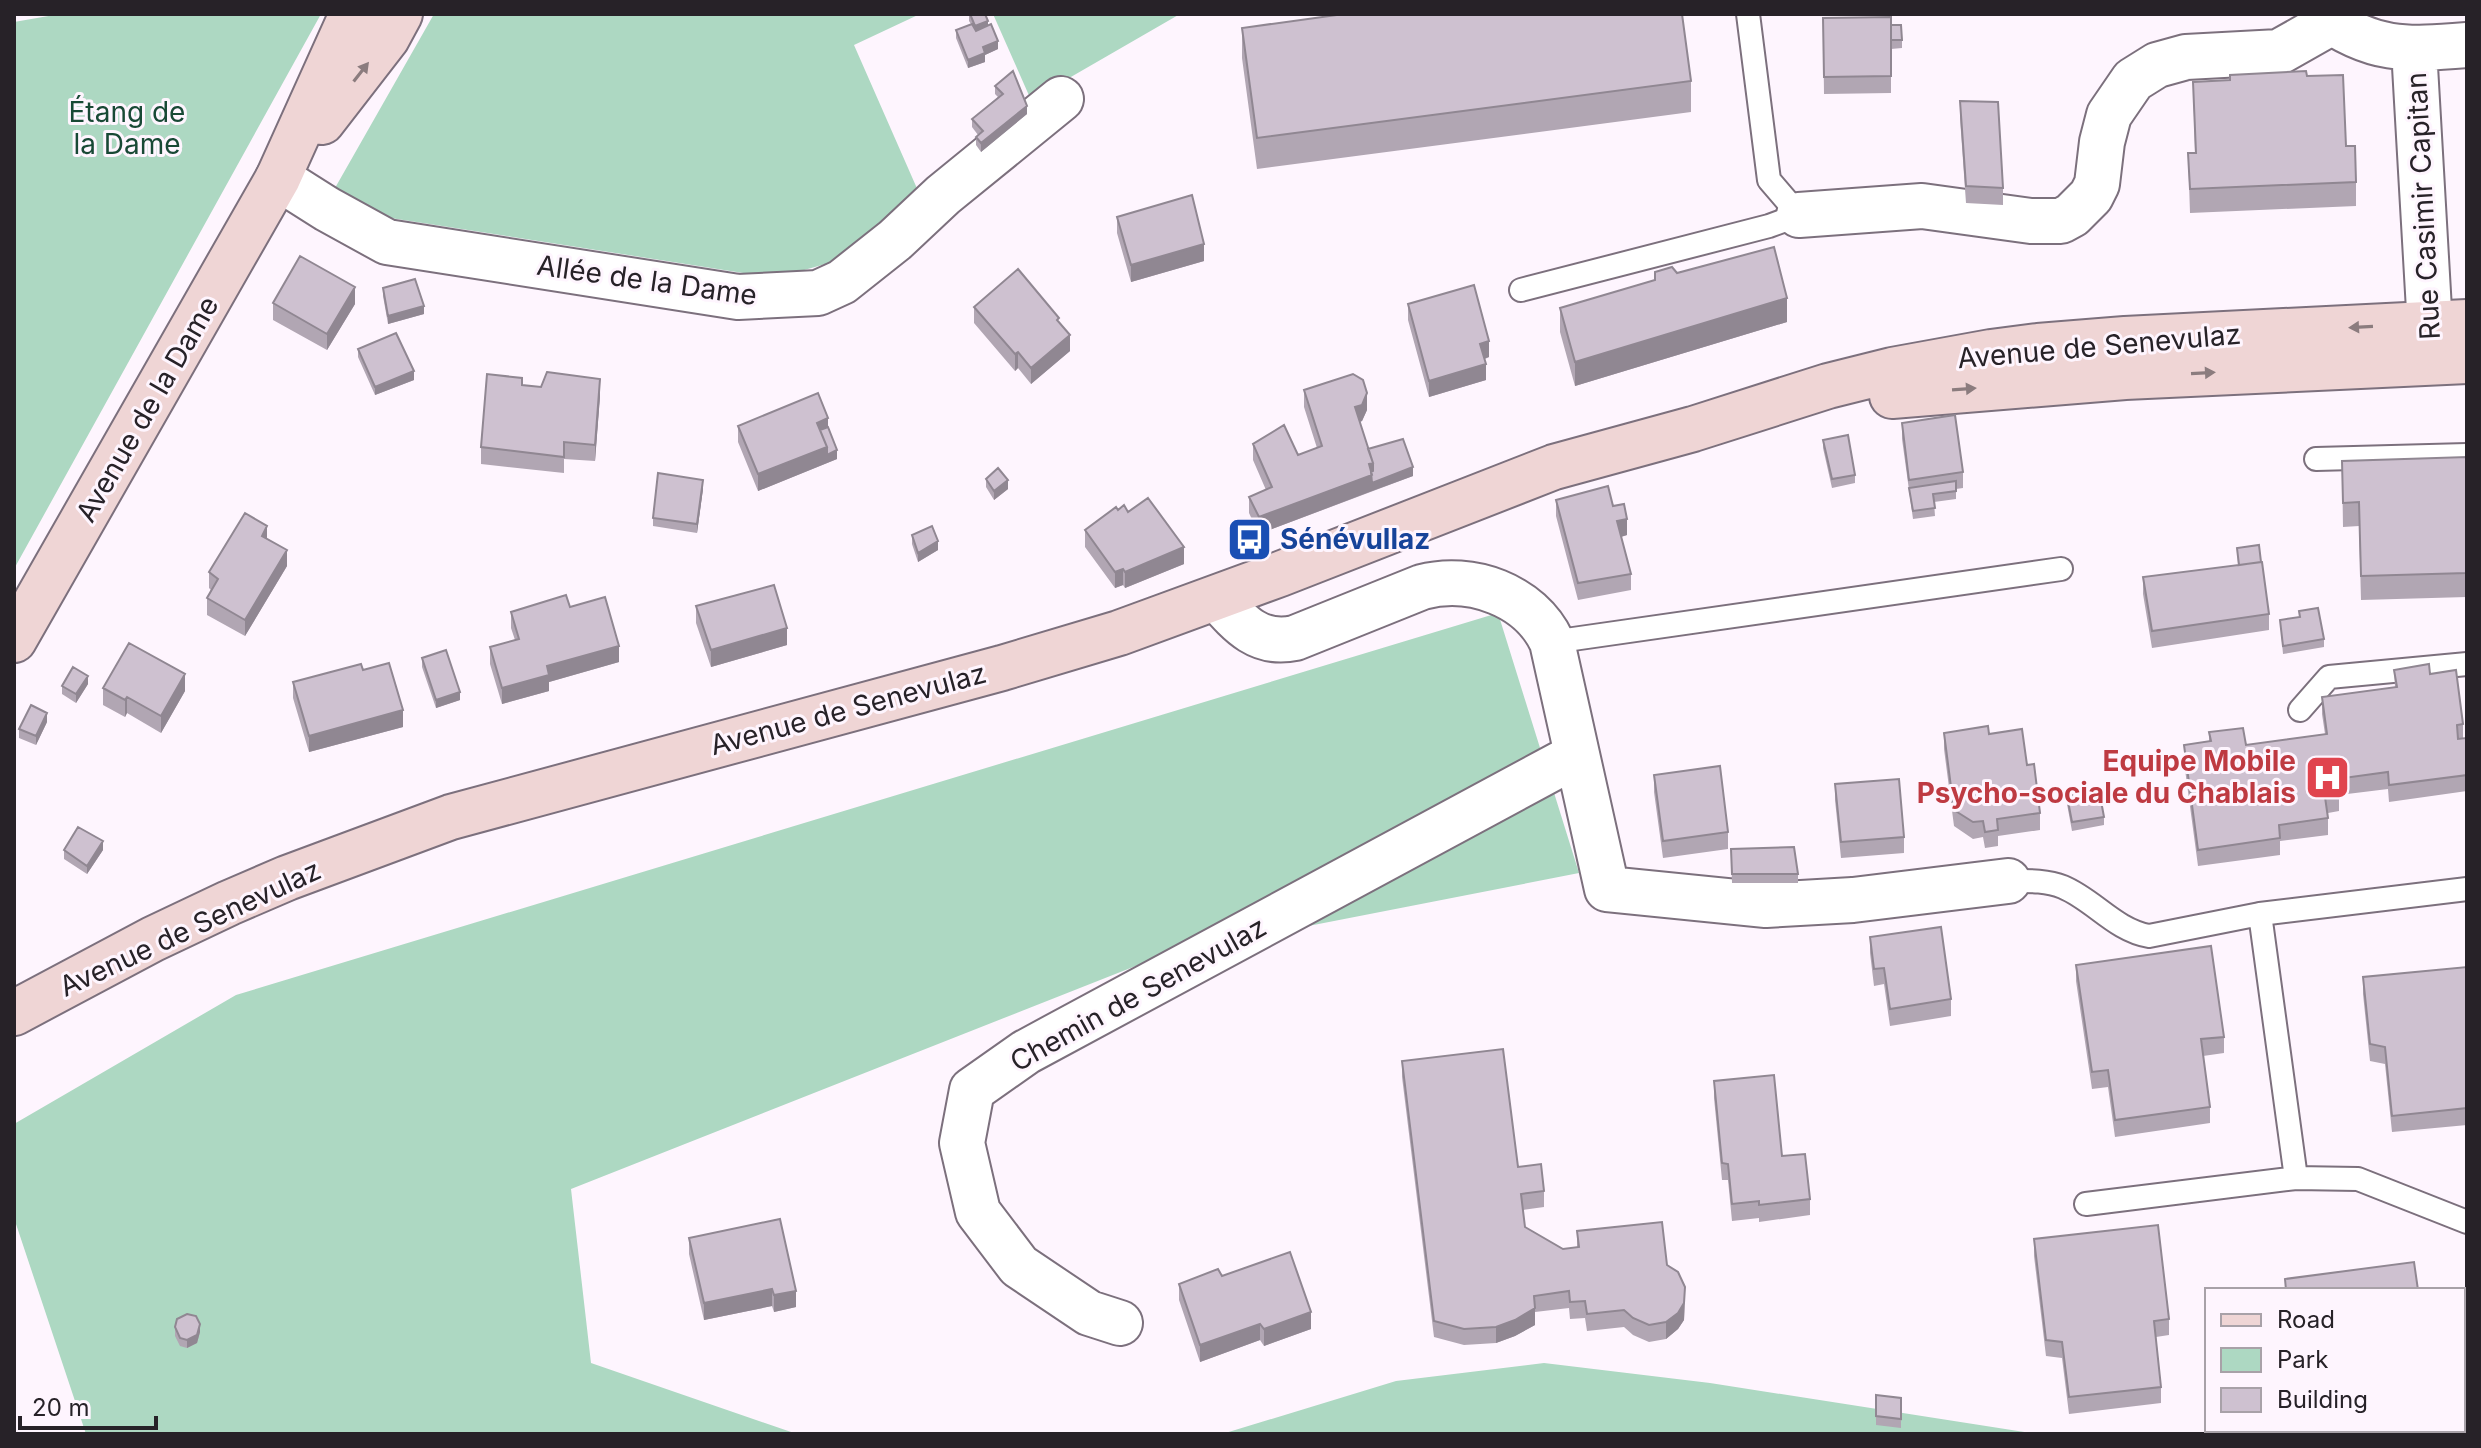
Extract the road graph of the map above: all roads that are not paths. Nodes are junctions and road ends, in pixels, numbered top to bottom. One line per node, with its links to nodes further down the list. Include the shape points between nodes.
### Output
1 (352, 14): 8 (main road, Avenue de la Dame)
2 (400, 14): 8 (main road, Avenue de la Dame, one-way to 2)
3 (1748, 14): 9 (lane, via 1769,180)
4 (2326, 18): 6 (street, Rue Casimir Capitan, via 2374,44); 9 (street, Rue Casimir Capitan, via 2279,52 2186,57 2157,65 2133,80 2109,115 2091,196 2061,221 1922,206)
5 (2467, 45): 6 (street, Rue Casimir Capitan)
6 (2414, 49): 11 (street, Rue Casimir Capitan)
7 (1061, 99): 8 (street, Allée de la Dame, via 895,240 842,282 818,293 738,297 387,242)
8 (278, 178): 16 (main road, Avenue de la Dame)
9 (1799, 215): 10 (lane)
10 (1521, 290)
11 (2449, 342): 15 (main road, Avenue de Senevulaz, via 2125,377 1933,391 1693,429 1554,467)
12 (2467, 455): 13 (lane)
13 (2316, 459)
14 (2061, 569): 17 (lane)
15 (1217, 598): 17 (street, via 1251,632 1284,641 1422,587 1470,585 1498,592 1524,607); 24 (main road, Avenue de Senevulaz, via 1002,668 451,817 229,903)
16 (14, 640)
17 (1552, 642): 20 (street)
18 (2467, 664): 19 (lane, via 2329,677)
19 (2300, 710)
20 (1577, 755): 21 (street, via 1607,889 1766,905); 28 (street, Chemin de Senevulaz, via 1026,1052 972,1090 962,1143 978,1212 1019,1266 1089,1313)
21 (2008, 881): 23 (lane, via 2061,886 2134,933 2149,936)
22 (2467, 889): 23 (lane)
23 (2260, 914): 25 (lane)
24 (14, 1013)
25 (2296, 1178): 26 (lane); 27 (lane, via 2358,1179)
26 (2086, 1204)
27 (2467, 1222)
28 (1120, 1323)

